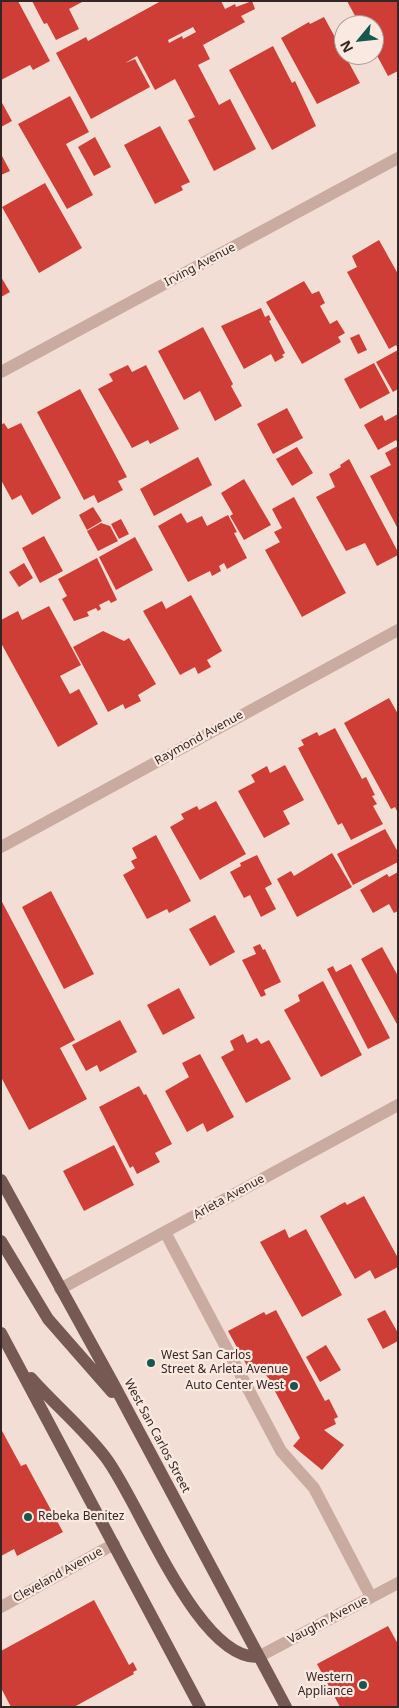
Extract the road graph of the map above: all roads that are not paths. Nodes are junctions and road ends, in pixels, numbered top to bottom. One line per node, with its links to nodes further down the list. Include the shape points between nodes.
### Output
1 (398, 158): 2 (street, Irving Avenue)
2 (1, 372)
3 (398, 630): 4 (street, Raymond Avenue)
4 (1, 846)
5 (398, 1105): 7 (street, Arleta Avenue)
6 (1, 1180): 9 (main road, West San Carlos Street)
7 (165, 1232): 9 (street, Arleta Avenue); 15 (street, via 281,1451 314,1488)
8 (1, 1241): 12 (main road, via 48,1319)
9 (60, 1289): 12 (main road, West San Carlos Street)
10 (1, 1333): 11 (main road)
11 (19, 1366): 13 (main road); 17 (main road, via 107,1459 198,1617 224,1644 246,1657)
12 (127, 1409): 17 (main road, West San Carlos Street)
13 (114, 1544): 16 (street, Cleveland Avenue); 18 (main road)
14 (398, 1583): 15 (street, Vaughn Avenue)
15 (371, 1597): 17 (street, Vaughn Avenue)
16 (1, 1607)
17 (258, 1657): 19 (main road, West San Carlos Street)
18 (200, 1707)
19 (286, 1707)

